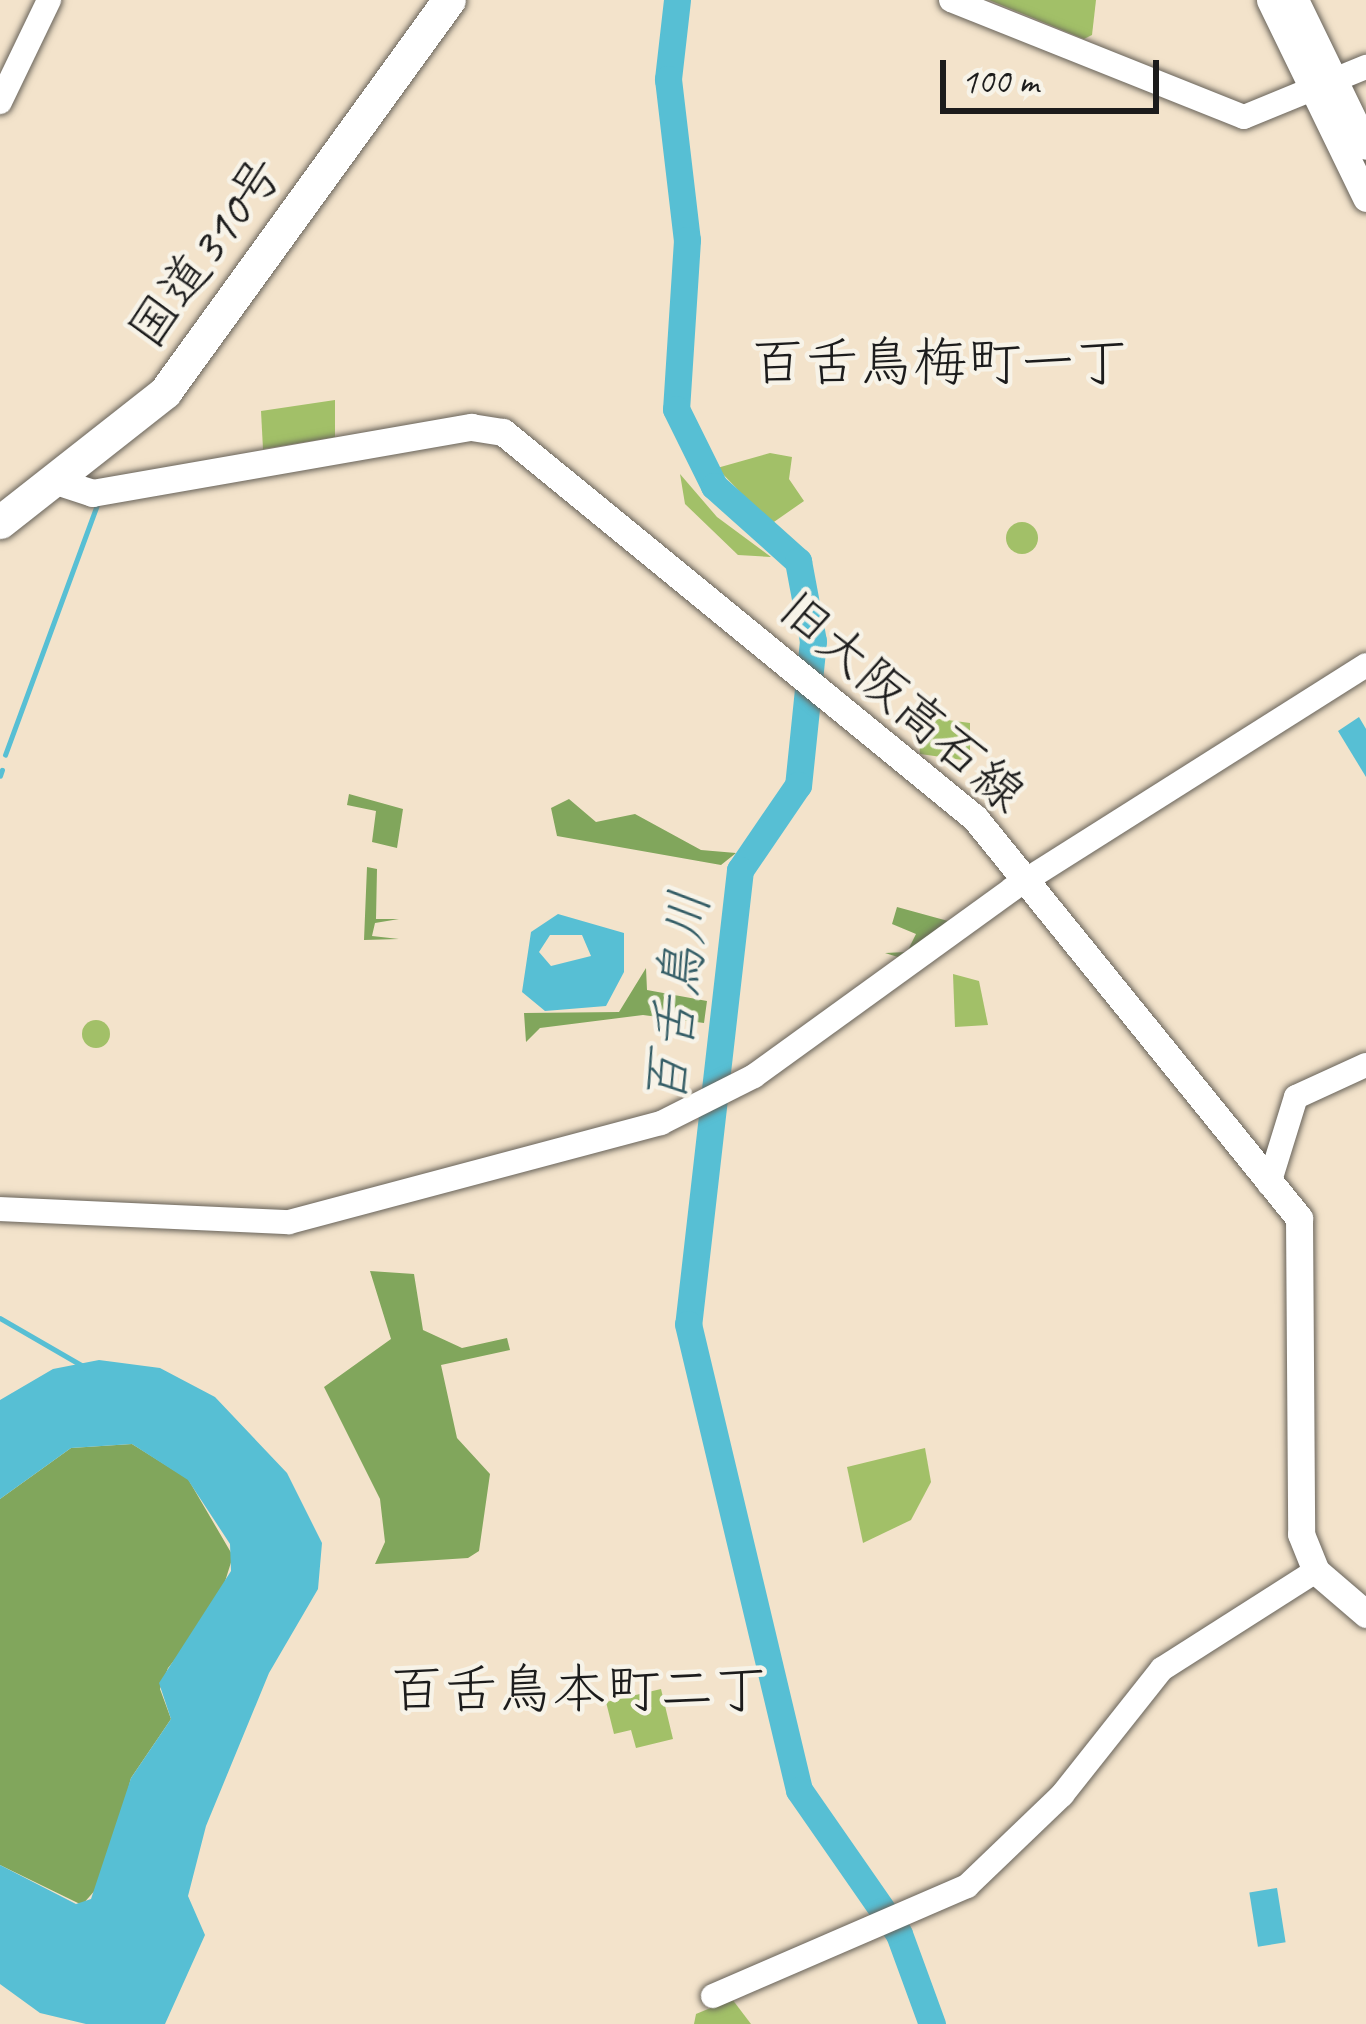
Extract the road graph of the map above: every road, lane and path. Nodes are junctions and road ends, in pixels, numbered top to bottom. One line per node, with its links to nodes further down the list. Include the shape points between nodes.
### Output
1 (49, 0): 8 (main road)
2 (449, 0): 11 (highway, 国道310号, via 165,392)
3 (951, 0): 7 (main road, via 1223,113 1263,116)
4 (1270, 0): 7 (main road)
5 (1295, 0): 7 (main road)
6 (1366, 67): 7 (main road)
7 (1325, 88): 9 (main road); 10 (main road)
8 (0, 101)
9 (1366, 146)
10 (1366, 198)
11 (62, 483): 12 (highway, 国道310号); 14 (main road, 旧大阪高石線, via 92,493 491,428 975,818)
12 (0, 522)
13 (1366, 665): 14 (main road)
14 (1026, 880): 16 (main road, 旧大阪高石線); 17 (main road, via 705,1103 298,1221)
15 (1366, 1065): 16 (main road, via 1296,1097)
16 (1270, 1184): 18 (main road, 旧大阪高石線, via 1306,1238 1301,1534)
17 (0, 1208)
18 (1316, 1571): 19 (main road); 20 (main road, via 1162,1669 1012,1846 967,1886)
19 (1366, 1614)
20 (713, 1996)

